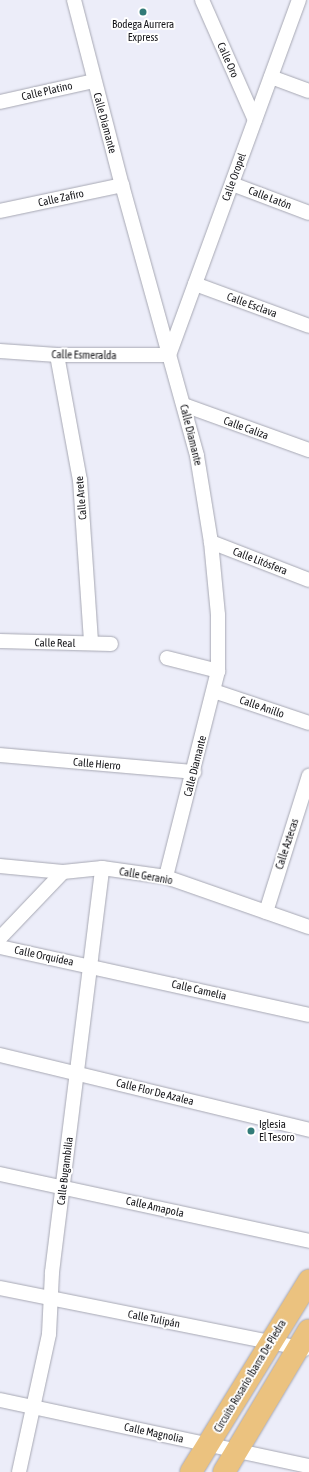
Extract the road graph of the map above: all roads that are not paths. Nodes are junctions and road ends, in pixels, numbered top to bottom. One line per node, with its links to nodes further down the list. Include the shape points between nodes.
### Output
1 (74, 0): 5 (street, Calle Diamante)
2 (202, 0): 8 (street, Calle Oro)
3 (299, 0): 4 (street, Calle Oropel)
4 (271, 77): 6 (street); 8 (street, Calle Oropel)
5 (94, 81): 7 (street, Calle Platino); 10 (street, Calle Diamante)
6 (309, 90)
7 (0, 102)
8 (255, 120): 9 (street, Calle Oropel)
9 (232, 184): 12 (street, Calle Latón); 13 (street, Calle Oropel)
10 (122, 185): 11 (street, Calle Zafiro); 17 (street, Calle Diamante)
11 (0, 211)
12 (309, 213)
13 (195, 284): 14 (street, Calle Esclava); 17 (street, Calle Oropel)
14 (309, 326)
15 (0, 350): 16 (street, Calle Esmeralda)
16 (57, 355): 17 (street, Calle Esmeralda); 23 (street, Calle Arete, via 80,480)
17 (169, 355): 18 (street, Calle Diamante)
18 (184, 405): 19 (street, Calle Caliza); 20 (street, Calle Diamante, via 198,456)
19 (309, 450)
20 (211, 542): 21 (street, Calle Litósfera); 26 (street, Calle Diamante, via 218,615)
21 (309, 580)
22 (0, 641): 23 (street, Calle Real)
23 (91, 643): 24 (street, Calle Real)
24 (111, 644)
25 (167, 658): 26 (street)
26 (218, 671): 27 (street, Calle Diamante)
27 (214, 691): 28 (street, Calle Anillo); 30 (street, Calle Diamante)
28 (309, 723)
29 (0, 755): 30 (street, Calle Hierro)
30 (194, 772): 35 (street, Calle Diamante)
31 (309, 776): 36 (street, Calle Aztecas)
32 (0, 866): 34 (street, Calle Geranio)
33 (102, 868): 34 (street, Calle Geranio); 35 (street, Calle Geranio); 40 (street, Calle Bugambilia)
34 (63, 872): 38 (street)
35 (166, 877): 36 (street, Calle Geranio)
36 (266, 912): 37 (street, Calle Geranio)
37 (309, 927)
38 (0, 938)
39 (0, 947): 40 (street, Calle Orquídea)
40 (89, 965): 41 (street, Calle Camelia); 43 (street, Calle Bugambilia)
41 (309, 1015)
42 (0, 1055): 43 (street, Calle Flor De Azalea)
43 (77, 1073): 44 (street, Calle Flor De Azalea); 46 (street, Calle Bugambilia)
44 (309, 1130)
45 (0, 1174): 46 (street, Calle Amapola)
46 (63, 1187): 47 (street, Calle Amapola); 50 (street, Calle Bugambilia, via 52,1272)
47 (309, 1241)
48 (309, 1281): 51 (main road, Circuito Rosario Ibarra De Piedra)
49 (0, 1288): 50 (street, Calle Tulipán)
50 (52, 1300): 51 (street, Calle Tulipán); 54 (street, Calle Bugambilia, via 49,1334)
51 (271, 1341): 52 (street, Calle Tulipán); 55 (main road, Circuito Rosario Ibarra De Piedra)
52 (305, 1342): 56 (main road)
53 (0, 1400): 54 (street, Calle Magnolia)
54 (34, 1408): 55 (street, Calle Magnolia); 58 (street, Calle Bugambilia)
55 (208, 1445): 56 (street, Calle Magnolia); 59 (main road, Circuito Rosario Ibarra De Piedra)
56 (235, 1451): 57 (street, Calle Magnolia); 60 (main road)
57 (309, 1466)
58 (19, 1472)
59 (191, 1472)
60 (224, 1472)

